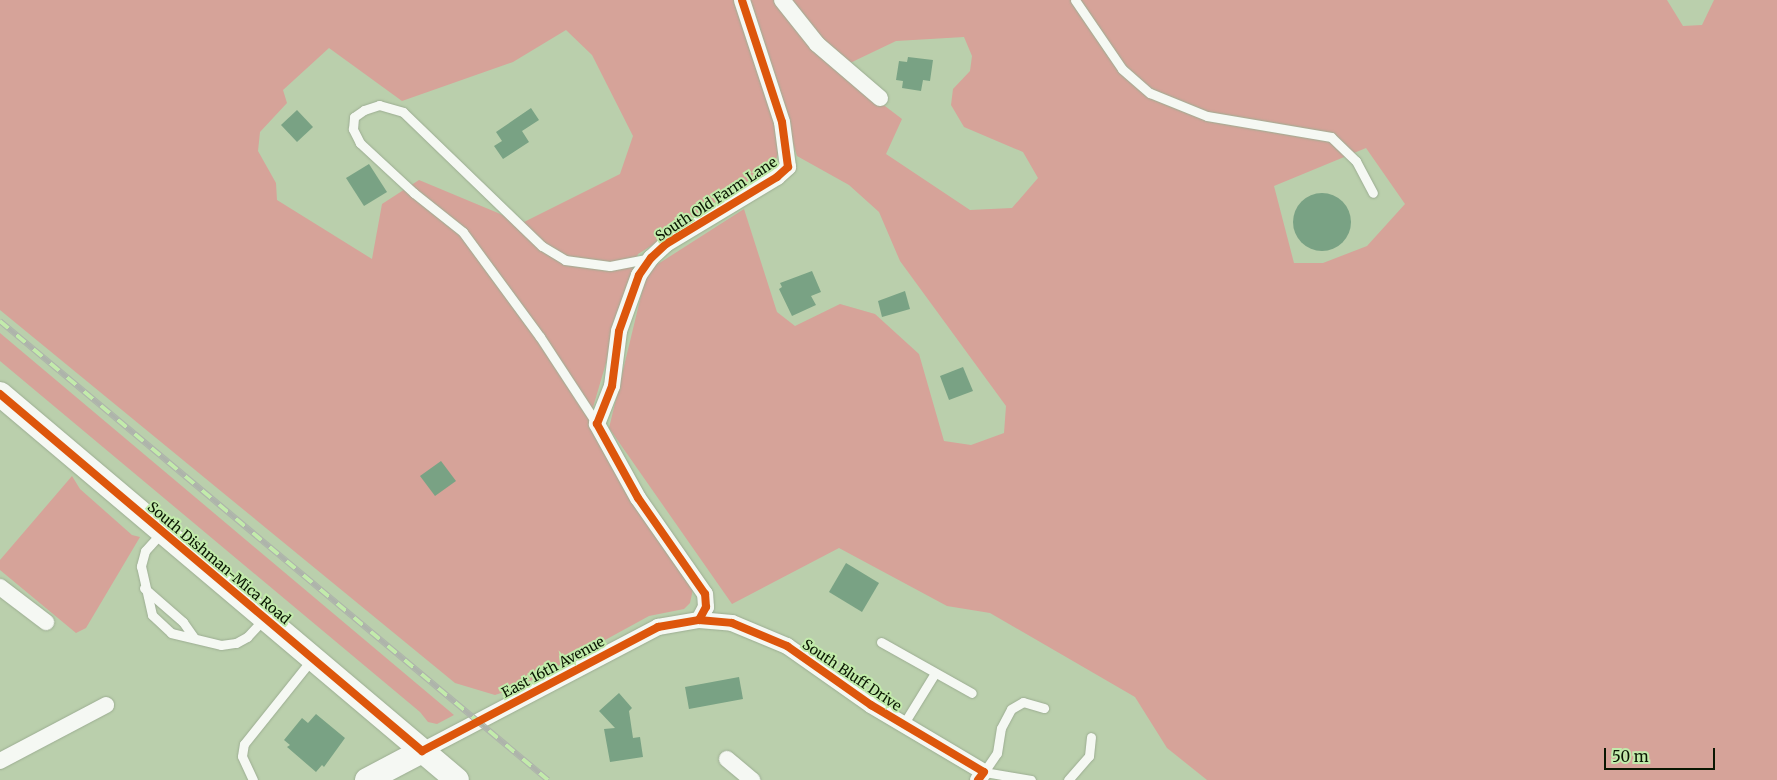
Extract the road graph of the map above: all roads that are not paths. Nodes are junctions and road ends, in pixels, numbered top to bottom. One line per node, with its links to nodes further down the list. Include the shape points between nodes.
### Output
1 (742, 0): 6 (street, South Old Farm Lane, via 782,122 788,167 777,177 666,244)
2 (782, 0): 4 (street, via 817,44)
3 (1075, 0): 5 (lane, via 1122,69 1150,93 1207,116 1331,137 1356,160)
4 (880, 98)
5 (1373, 193)
6 (651, 258): 8 (street, South Old Farm Lane, via 639,275 619,331 612,386); 8 (lane, via 610,266 565,260 542,246 403,112 379,105 354,117 354,129 360,143 414,193 463,232 540,336)
7 (0, 394): 9 (main road, South Dishman-Mica Road)
8 (597, 424): 13 (street, via 638,498 705,594 706,607)
9 (163, 531): 11 (lane, via 146,551 141,566); 12 (main road, South Dishman-Mica Road)
10 (0, 587): 14 (street)
11 (144, 588): 15 (lane, via 183,622); 15 (lane, via 152,615 171,633)
12 (265, 618): 15 (lane, via 236,644 221,645); 17 (main road, South Dishman-Mica Road)
13 (699, 620): 22 (street, South Bluff Drive, via 732,623 787,646); 24 (street, East 16th Avenue, via 658,627)
14 (46, 622)
15 (194, 638)
16 (881, 642): 18 (lane)
17 (313, 658): 24 (main road, South Dishman-Mica Road); 28 (lane, via 244,744 242,756)
18 (935, 673): 19 (lane); 22 (lane)
19 (972, 693)
20 (106, 705): 26 (street)
21 (1044, 708): 27 (lane, via 1024,702 1011,709 1001,728 997,753)
22 (903, 725): 27 (street, South Bluff Drive)
23 (1091, 737): 33 (lane, via 1093,744 1089,756)
24 (422, 750): 29 (main road, East 16th Avenue); 30 (main road, South Dishman-Mica Road)
25 (727, 759): 31 (street)
26 (0, 761)
27 (981, 776): 32 (lane)
28 (253, 780)
29 (367, 780)
30 (456, 780)
31 (752, 780)
32 (1031, 780)
33 (1068, 780)

